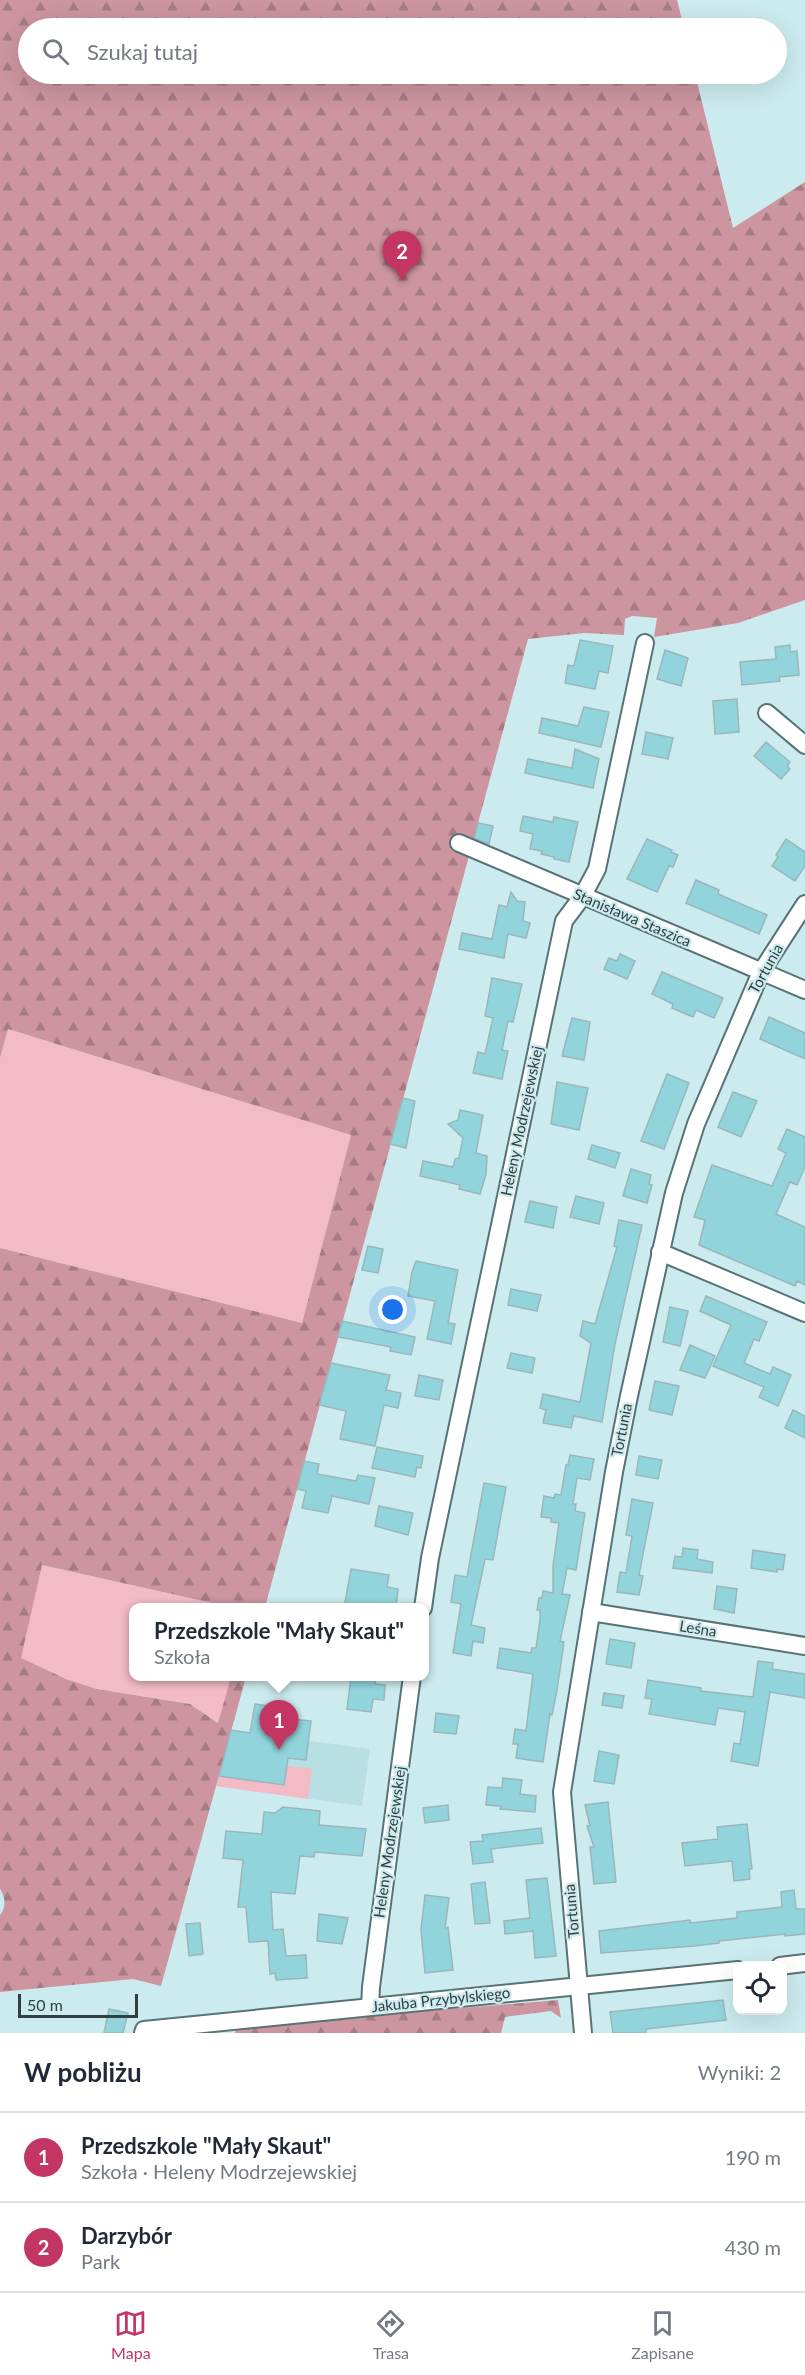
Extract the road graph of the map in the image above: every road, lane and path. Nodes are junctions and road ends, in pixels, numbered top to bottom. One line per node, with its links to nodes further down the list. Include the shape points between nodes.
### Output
1 (645, 643): 5 (street, Heleny Modrzejewskiej, via 597,869)
2 (767, 713): 3 (street)
3 (805, 745)
4 (459, 843): 5 (street, Stanisława Staszica)
5 (582, 897): 7 (street, Stanisława Staszica); 11 (street, Heleny Modrzejewskiej, via 564,921)
6 (805, 904): 7 (street, Tortunia)
7 (761, 972): 8 (street, Stanisława Staszica); 9 (street, Tortunia, via 696,1124)
8 (805, 990)
9 (660, 1252): 10 (street); 12 (street, Tortunia, via 614,1472)
10 (805, 1313)
11 (424, 1603)
12 (591, 1612): 13 (street, Leśna); 18 (street, Tortunia, via 562,1802)
13 (805, 1646)
14 (411, 1681): 19 (street, Heleny Modrzejewskiej)
15 (805, 1963): 16 (street)
16 (787, 1964)
17 (733, 1971): 18 (street, Jakuba Przybylskiego)
18 (579, 1986): 19 (street, Jakuba Przybylskiego); 21 (street, Tortunia)
19 (370, 2007): 20 (street, Jakuba Przybylskiego)
20 (143, 2031)
21 (583, 2033)

